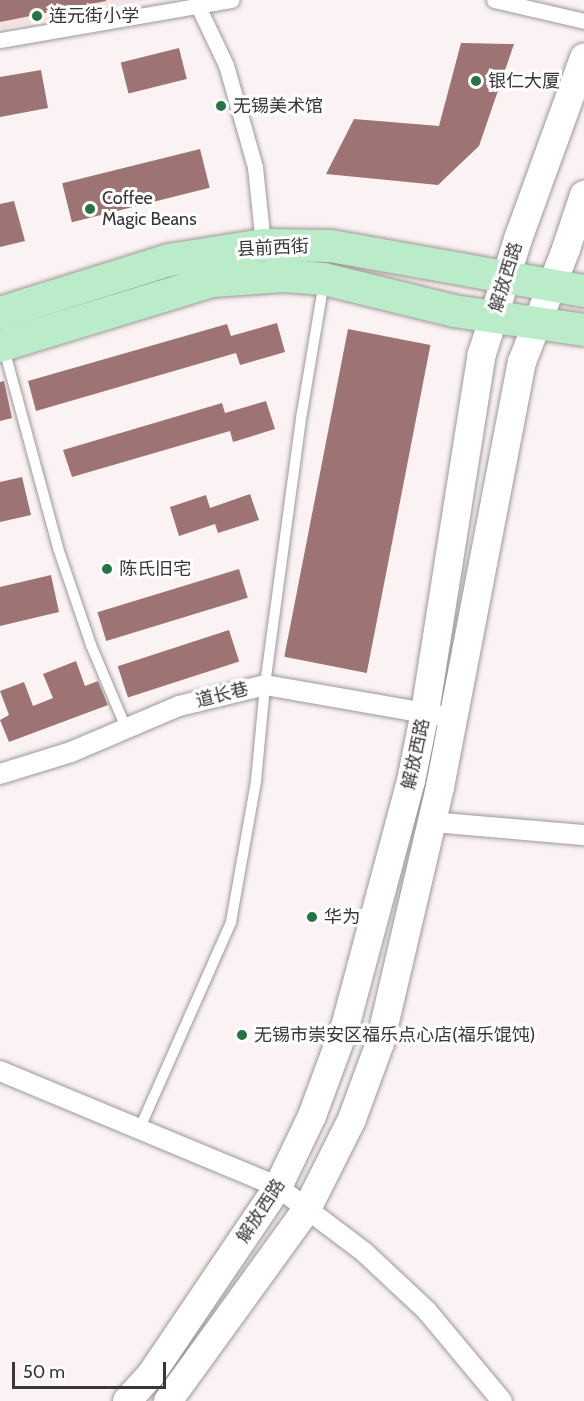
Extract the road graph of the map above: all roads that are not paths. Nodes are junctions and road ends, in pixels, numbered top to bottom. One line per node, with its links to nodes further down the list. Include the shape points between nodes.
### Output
1 (232, 0): 3 (street)
2 (494, 0): 4 (street)
3 (197, 3): 5 (street); 8 (street, via 226,65 255,167)
4 (584, 21)
5 (0, 40)
6 (584, 58): 9 (main road, 解放西路)
7 (584, 195): 11 (main road, 解放西路)
8 (263, 245): 9 (main road, 县前西街, via 331,246); 13 (main road, 县前西街, via 169,260)
9 (506, 278): 11 (main road, 县前西街); 14 (main road, 解放西路)
10 (324, 279): 14 (main road, 县前西街, via 454,312); 17 (main road, 县前西街, via 284,276 213,281); 18 (lane)
11 (552, 286): 12 (main road, 县前西街); 15 (main road, 解放西路)
12 (584, 291)
13 (0, 313)
14 (494, 318): 15 (main road, 县前西街); 19 (main road, 解放西路, via 482,354)
15 (537, 324): 16 (main road, 县前西街); 20 (main road, 解放西路, via 522,362)
16 (584, 330)
17 (2, 346): 21 (lane, via 58,548 91,645)
18 (265, 685): 19 (street, 道长巷); 21 (street, 道长巷, via 179,706); 26 (lane, via 256,781 231,922)
19 (425, 712): 20 (street, 道长巷); 27 (main road, 解放西路, via 411,781 345,1027 312,1116)
20 (455, 718): 23 (main road, 解放西路)
21 (126, 728): 22 (street, 道长巷, via 71,752)
22 (0, 774)
23 (432, 822): 24 (street); 28 (main road, 解放西路, via 380,1043 352,1119)
24 (584, 835)
25 (0, 1071): 26 (street)
26 (139, 1130): 27 (street)
27 (278, 1187): 28 (street); 29 (main road, 解放西路, via 152,1373)
28 (307, 1209): 30 (main road, 解放西路); 31 (street, via 364,1252 427,1311)
29 (127, 1401)
30 (168, 1401)
31 (502, 1401)

